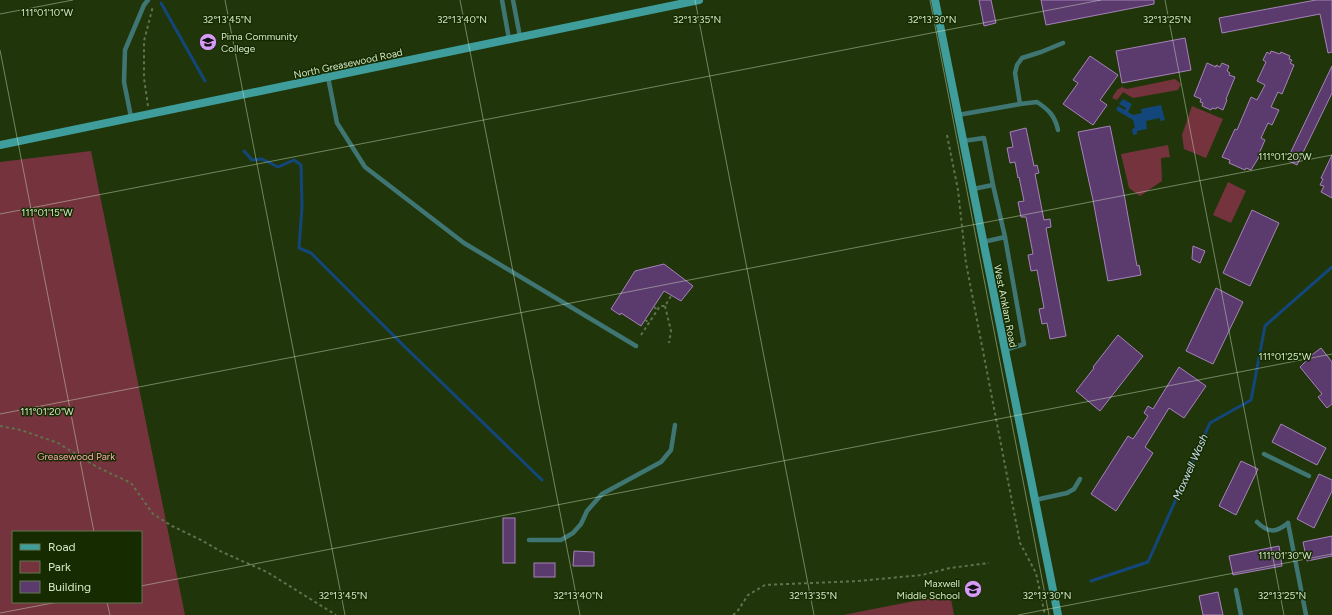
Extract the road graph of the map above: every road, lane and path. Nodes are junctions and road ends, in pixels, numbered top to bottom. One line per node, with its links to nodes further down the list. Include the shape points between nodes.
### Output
1 (148, 0): 14 (lane, via 125,50 124,82)
2 (502, 0): 8 (lane)
3 (513, 0): 7 (lane)
4 (699, 0): 7 (main road, North Greasewood Road)
5 (935, 1): 13 (main road, West Anklam Road)
6 (155, 2): 12 (path, via 144,41 144,78)
7 (520, 37): 8 (main road, North Greasewood Road)
8 (509, 39): 10 (main road, North Greasewood Road)
9 (1063, 43): 11 (lane, via 1022,58 1017,65 1015,73)
10 (328, 77): 12 (main road, North Greasewood Road); 31 (lane, via 337,123 365,167 464,243)
11 (1020, 104): 13 (lane); 15 (lane, via 1037,102 1044,106 1056,120)
12 (149, 114): 14 (main road, North Greasewood Road)
13 (958, 115): 17 (main road, West Anklam Road)
14 (131, 118): 18 (main road, North Greasewood Road)
15 (1058, 130)
16 (947, 135): 46 (path, via 958,190 966,263 1020,544 1036,574)
17 (963, 141): 19 (lane, via 984,138); 20 (main road, West Anklam Road)
18 (0, 145)
19 (993, 185): 20 (lane); 21 (lane)
20 (973, 189): 22 (main road, West Anklam Road)
21 (1005, 237): 22 (lane); 32 (lane, via 1024,344)
22 (984, 242): 32 (main road, West Anklam Road)
23 (671, 296): 24 (path)
24 (665, 306): 26 (path, via 660,306); 30 (path, via 672,331)
25 (654, 307): 26 (path)
26 (658, 310): 28 (path)
27 (645, 320): 28 (path)
28 (650, 322): 29 (path)
29 (641, 335)
30 (669, 343)
31 (636, 346)
32 (1005, 350): 38 (main road, West Anklam Road)
33 (674, 425): 40 (lane, via 671,450 661,462 602,494 573,533 561,540)
34 (0, 426): 44 (path, via 21,430 58,443 97,467 131,483 153,514 159,518 222,552 267,572)
35 (1264, 454): 36 (lane)
36 (1309, 476)
37 (1080, 479): 38 (lane, via 1074,489)
38 (1035, 500): 47 (main road, West Anklam Road)
39 (1257, 522): 49 (lane, via 1264,529 1273,530 1281,529 1288,523)
40 (529, 540)
41 (989, 563): 43 (path, via 922,575 765,585 748,595)
42 (1236, 590): 48 (lane)
43 (737, 614): 45 (path)
44 (336, 615)
45 (733, 615)
46 (1045, 615)
47 (1058, 615)
48 (1241, 615)
49 (1306, 615)

